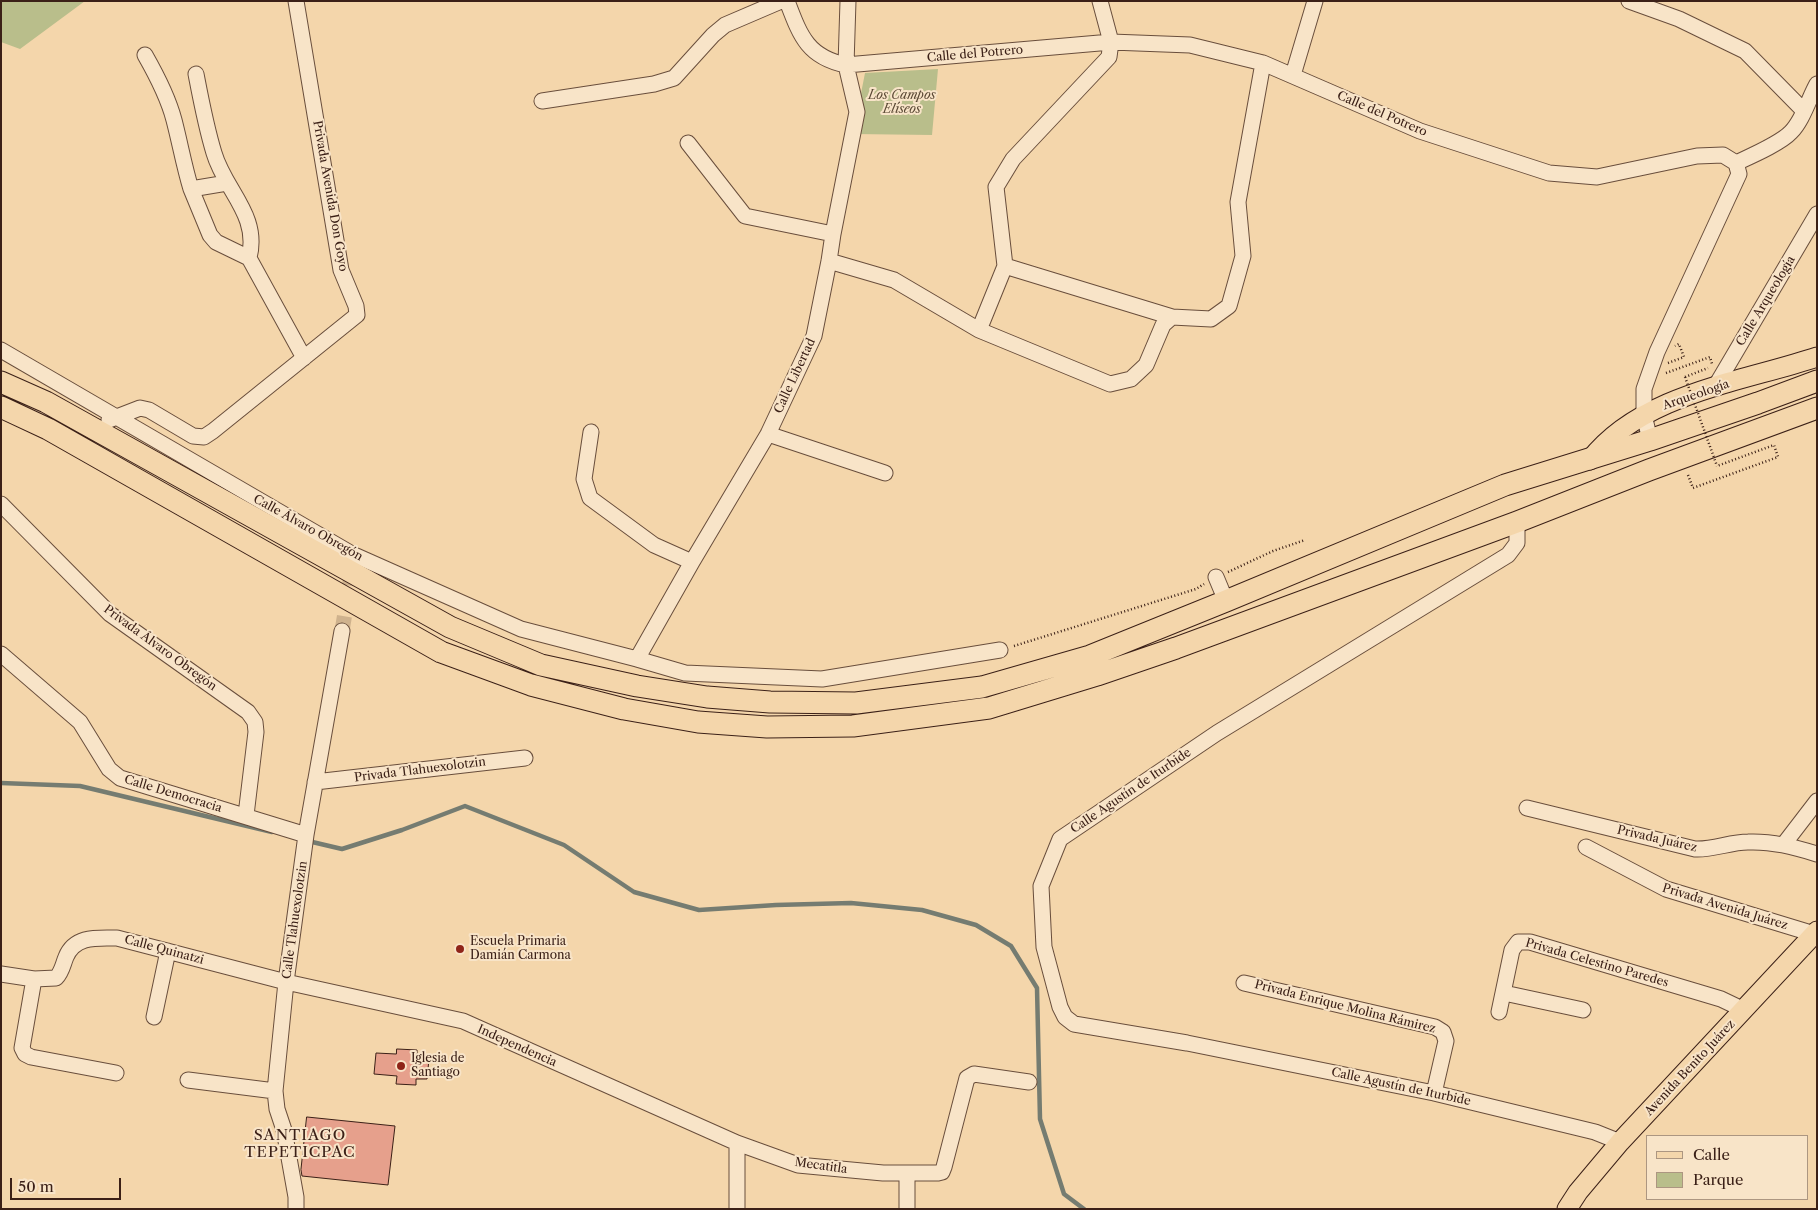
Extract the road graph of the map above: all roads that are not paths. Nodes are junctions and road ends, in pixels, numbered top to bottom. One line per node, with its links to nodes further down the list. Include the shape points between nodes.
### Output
1 (296, 1): 29 (street, Privada Avenida Don Goyo, via 341,270 356,306 356,315)
2 (781, 1): 15 (street, via 726,25 712,35 674,78)
3 (787, 1): 11 (street, Calle del Potrero, via 801,37 816,53)
4 (848, 1): 11 (street, Calle Libertad)
5 (1100, 1): 8 (street)
6 (1314, 1): 13 (street)
7 (1629, 1): 16 (street, via 1679,19 1745,50)
8 (1111, 42): 10 (street, Calle del Potrero, via 1190,45); 11 (street, Calle del Potrero); 25 (street, via 1109,58 1013,159 996,187)
9 (146, 55): 20 (street, via 173,119)
10 (1263, 63): 13 (street, Calle del Potrero); 26 (street, via 1238,202 1243,256 1229,306 1211,320)
11 (846, 66): 22 (street, Calle Libertad, via 857,112)
12 (196, 74): 19 (street, via 214,153)
13 (1293, 75): 18 (street, Calle del Potrero, via 1420,131 1549,173 1597,177 1697,156 1723,155)
14 (1815, 92): 16 (street)
15 (542, 101)
16 (1804, 111): 18 (street, via 1791,132)
17 (688, 143): 22 (street, via 746,216)
18 (1736, 163): 38 (street, via 1739,174 1644,389)
19 (226, 183): 20 (street); 23 (street, via 244,210 251,229)
20 (191, 189): 23 (street, via 210,235 216,242)
21 (1817, 214): 34 (street, Calle Arqueología)
22 (833, 234): 24 (street, Calle Libertad)
23 (249, 258): 29 (street)
24 (830, 262): 27 (street, via 894,280); 42 (street, Calle Libertad, via 814,336)
25 (1005, 266): 26 (street); 27 (street)
26 (1172, 317): 27 (street, via 1163,325 1146,365 1131,379 1110,384)
27 (979, 330)
28 (1, 350): 33 (street, Calle Álvaro Obregón)
29 (304, 358): 39 (street, Privada Avenida Don Goyo, via 204,437 193,436 149,410 140,408)
30 (1817, 358): 34 (main road, Arqueología)
31 (1817, 381): 43 (highway)
32 (1, 382): 35 (highway)
33 (57, 382): 35 (street); 39 (street, Calle Álvaro Obregón)
34 (1715, 387): 38 (main road, Arqueología)
35 (46, 402): 40 (highway)
36 (1, 407): 47 (highway, via 48,429 441,652 531,684 624,709 698,722 767,727 853,726 989,708 1176,648)
37 (1817, 408): 47 (highway)
38 (1644, 415): 43 (street); 44 (main road, Arqueología, via 1619,430)
39 (115, 417): 40 (street); 54 (street, Calle Álvaro Obregón, via 353,558 521,629)
40 (92, 428): 50 (highway, via 450,627 541,665 646,688 770,702 856,703 982,687 1090,656)
41 (590, 432): 48 (street, via 584,479 590,498 654,545)
42 (768, 434): 45 (street); 48 (street, Calle Libertad)
43 (1650, 440): 44 (highway)
44 (1590, 460): 50 (highway, via 1505,486)
45 (885, 473)
46 (1, 504): 59 (street, Privada Álvaro Obregón, via 110,614 248,712 255,722 256,732)
47 (1517, 522): 79 (street, Calle Agustín de Iturbide, via 1517,543 1508,555 1217,733 1060,839 1042,886 1044,947 1060,1007 1074,1024)
48 (692, 562): 54 (street, Calle Libertad)
49 (1216, 577): 50 (street)
50 (1226, 601)
51 (342, 631): 56 (street, Calle Tlahuexolotzin)
52 (1000, 650): 54 (street, Calle Álvaro Obregón, via 822,679 685,673)
53 (1, 654): 59 (street, Calle Democracia, via 80,722 109,769 120,778)
54 (637, 659)
55 (525, 758): 56 (street, Privada Tlahuexolotzin)
56 (315, 782): 60 (street, Calle Tlahuexolotzin)
57 (1817, 801): 61 (street)
58 (1527, 808): 61 (street, Privada Juárez, via 1695,849 1748,842)
59 (246, 815): 60 (street, Calle Democracia)
60 (306, 835): 68 (street, Calle Tlahuexolotzin)
61 (1784, 844): 63 (street, Privada Juárez)
62 (1586, 847): 64 (street, Privada Avenida Juárez, via 1666,889)
63 (1817, 854)
64 (1815, 932): 72 (main road, Avenida Benito Juárez)
65 (168, 951): 67 (street, Calle Quinatzi, via 117,938 90,938 76,943 56,978); 68 (street, Calle Quinatzi); 74 (street)
66 (1, 974): 67 (street, Calle Quinatzi)
67 (34, 978): 75 (street, via 22,1048 25,1054)
68 (286, 982): 78 (street, Calle Tlahuexolotzin); 81 (street, Independencia, via 463,1021)
69 (1244, 983): 79 (street, Privada Enrique Molina Rámirez, via 1435,1027 1443,1032 1446,1041)
70 (1504, 993): 71 (street); 72 (street, Privada Celestino Paredes, via 1512,950 1518,942 1530,942 1721,999); 73 (street, Privada Celestino Paredes)
71 (1583, 1010)
72 (1744, 1010): 80 (main road, Avenida Benito Juárez)
73 (1499, 1012)
74 (154, 1017)
75 (116, 1073)
76 (188, 1080): 78 (street)
77 (1029, 1082): 82 (street, Mecatitla, via 969,1075 942,1172)
78 (276, 1091): 83 (street, Calle Tlahuexolotzin)
79 (1434, 1093): 80 (street, Calle Agustín de Iturbide, via 1595,1132)
80 (1620, 1142): 86 (main road, Avenida Benito Juárez)
81 (737, 1143): 82 (street, Mecatitla, via 798,1165); 84 (street)
82 (907, 1173): 85 (street)
83 (296, 1209)
84 (737, 1209)
85 (907, 1209)
86 (1567, 1209)

